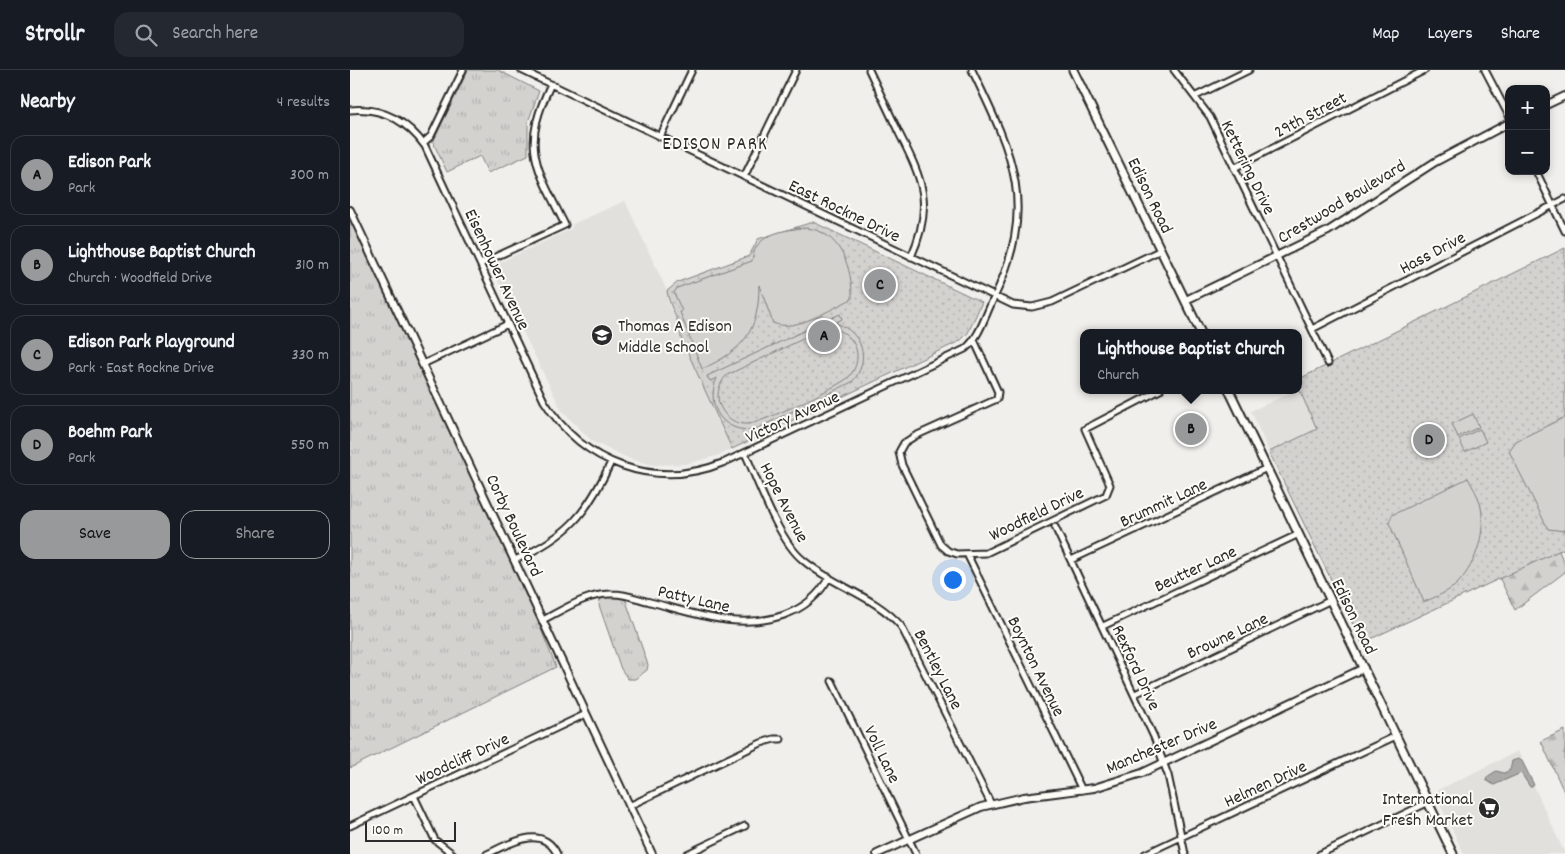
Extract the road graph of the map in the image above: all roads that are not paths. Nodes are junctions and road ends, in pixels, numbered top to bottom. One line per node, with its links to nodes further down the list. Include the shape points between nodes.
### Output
1 (463, 70): 20 (street, via 431,136)
2 (521, 70): 12 (street, East Rockne Drive)
3 (692, 70): 19 (street)
4 (796, 70): 23 (street)
5 (869, 70): 29 (street, via 917,168 923,190 924,222)
6 (972, 70): 32 (street, via 1006,142 1016,181 1014,242)
7 (1073, 70): 28 (main road, Edison Road)
8 (1174, 70): 13 (street, Kettering Drive)
9 (1249, 70): 13 (street)
10 (1425, 70): 21 (street, 29th Street)
11 (1485, 70): 16 (street)
12 (551, 84): 19 (street, East Rockne Drive); 31 (street, via 536,117 533,142 540,173 564,225)
13 (1196, 96): 21 (street, Kettering Drive, via 1210,117)
14 (1565, 96): 15 (street)
15 (1550, 103)
16 (1505, 108)
17 (350, 110): 20 (street, Eisenhower Avenue, via 370,109 386,114 408,126)
18 (1505, 125): 30 (street, Crestwood Boulevard, via 1457,149 1348,219)
19 (660, 137): 23 (street, East Rockne Drive)
20 (423, 143): 31 (street, Eisenhower Avenue)
21 (1234, 168): 30 (street, Kettering Drive)
22 (1538, 175): 25 (street)
23 (744, 177): 29 (street, East Rockne Drive)
24 (1565, 199): 25 (street, Hass Drive)
25 (1552, 205): 27 (street); 36 (street, Hass Drive)
26 (350, 210): 39 (street, Corby Boulevard)
27 (1565, 231)
28 (1161, 250): 32 (street, East Rockne Drive, via 1044,305 1023,307); 33 (main road, Edison Road)
29 (911, 257): 32 (street, East Rockne Drive)
30 (1277, 257): 33 (street, Crestwood Boulevard); 36 (street, Kettering Drive)
31 (480, 264): 34 (street, Eisenhower Avenue)
32 (994, 298): 37 (street)
33 (1186, 300): 35 (main road, Edison Road)
34 (508, 324): 39 (street); 43 (street, Eisenhower Avenue, via 551,412 575,439)
35 (1199, 329)
36 (1312, 329): 38 (street, Kettering Drive)
37 (974, 340): 42 (street, Victory Avenue, via 965,349); 47 (street, Woodfield Drive, via 998,397 915,436 900,448 900,459 941,546 948,551)
38 (1328, 363)
39 (423, 364): 48 (street, Corby Boulevard)
40 (1152, 394): 47 (street, Woodfield Drive, via 1087,426 1086,433 1110,486 1106,495 986,553)
41 (1231, 394): 44 (main road, Edison Road)
42 (745, 453): 43 (street, Victory Avenue, via 704,470 678,474 647,472); 50 (street, Hope Avenue, via 792,549 802,560)
43 (611, 462): 48 (street, via 592,501 576,521 549,543)
44 (1267, 468): 46 (main road, Edison Road); 49 (street, Brummit Lane)
45 (1055, 527): 49 (street, Rexford Drive)
46 (1299, 534): 51 (main road, Edison Road); 53 (street, Beutter Lane)
47 (967, 554): 61 (street, Boynton Avenue)
48 (515, 560): 52 (street, Corby Boulevard)
49 (1071, 560): 53 (street, Rexford Drive)
50 (829, 577): 52 (street, Patty Lane, via 805,606 750,622 725,620 612,594 591,597); 64 (street, Bentley Lane, via 887,611 901,626)
51 (1331, 600): 54 (main road, Edison Road); 56 (street, Browne Lane)
52 (543, 620): 57 (street, Corby Boulevard)
53 (1103, 626): 56 (street, Rexford Drive)
54 (1364, 668): 58 (main road, Edison Road); 60 (street, Manchester Drive)
55 (832, 681): 69 (street, Voll Lane)
56 (1135, 694): 60 (street, Rexford Drive)
57 (586, 714): 62 (street, Woodcliff Drive); 65 (street, Corby Boulevard)
58 (1396, 736): 63 (main road, Edison Road); 68 (street, Helmen Drive)
59 (781, 739): 65 (street, via 761,743)
60 (1164, 763): 61 (street, Manchester Drive, via 1124,780); 68 (street, Rexford Drive)
61 (1082, 790): 64 (street, Manchester Drive)
62 (414, 796): 66 (street, Woodcliff Drive); 70 (street, via 435,840)
63 (1428, 802): 79 (street); 80 (main road, Edison Road)
64 (991, 804): 69 (street, Manchester Drive, via 956,816)
65 (629, 806): 73 (street, Corby Boulevard)
66 (350, 826)
67 (745, 826): 74 (street)
68 (1182, 838): 77 (street, Helmen Drive); 78 (street, Rexford Drive)
69 (909, 839): 75 (street, Manchester Drive); 76 (street)
70 (452, 854)
71 (486, 854): 72 (street, via 527,837 543,839)
72 (557, 854)
73 (652, 854)
74 (687, 854)
75 (877, 854)
76 (916, 854)
77 (1144, 854)
78 (1185, 854)
79 (1320, 854)
80 (1454, 854)

